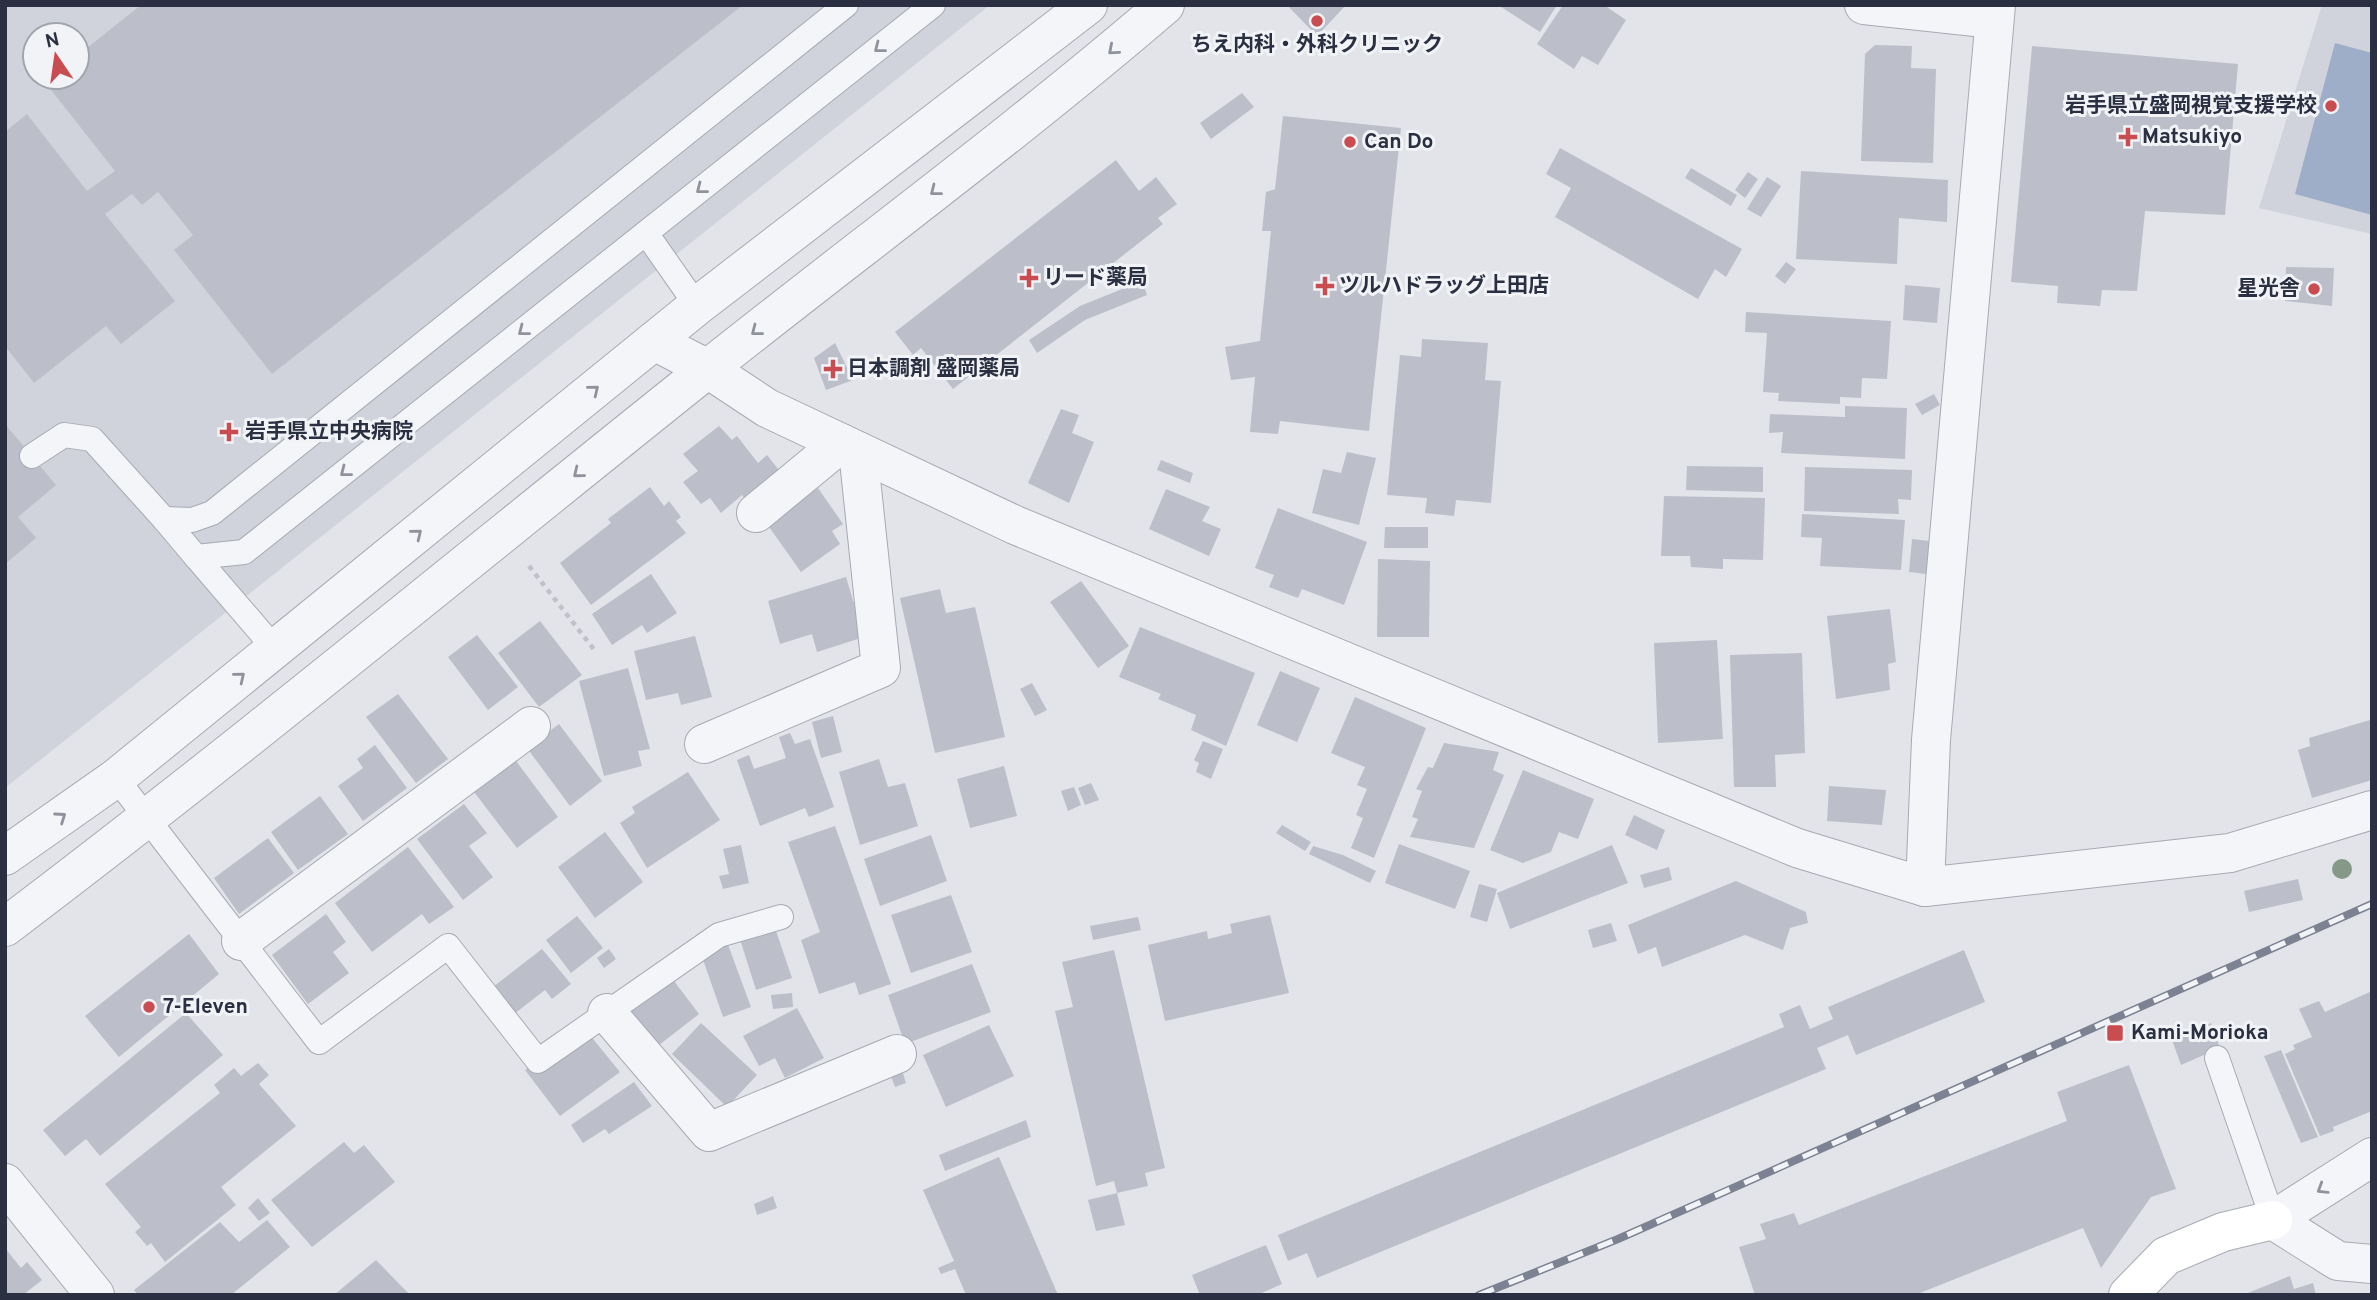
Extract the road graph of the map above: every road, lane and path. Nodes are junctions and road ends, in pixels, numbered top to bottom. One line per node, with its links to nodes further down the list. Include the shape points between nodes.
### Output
1 (846, 5): 14 (lane, via 212,513 192,520)
2 (933, 5): 7 (lane, one-way to 7)
3 (1088, 5): 8 (street)
4 (1165, 5): 10 (street, one-way to 10, via 1092,68)
5 (1864, 5): 6 (street)
6 (1995, 12): 25 (street, via 1931,740)
7 (646, 233): 8 (lane); 15 (lane, one-way to 15, via 244,552)
8 (697, 306): 9 (street)
9 (654, 341): 10 (street); 17 (street, one-way to 9)
10 (708, 369): 11 (street, via 767,408); 23 (street, one-way to 23)
11 (849, 447): 13 (street); 20 (street, via 881,668); 25 (street, via 1015,526 1797,848)
12 (32, 456): 14 (lane, via 64,435 92,439)
13 (756, 513)
14 (164, 519): 15 (lane)
15 (197, 556): 17 (lane)
16 (529, 566): 18 (path)
17 (275, 649): 21 (street, one-way to 17)
18 (596, 652)
19 (531, 726): 28 (street)
20 (704, 744)
21 (116, 778): 23 (lane); 24 (street, one-way to 21)
22 (2372, 810): 25 (street, via 2230,853)
23 (148, 819): 27 (street); 28 (lane)
24 (5, 856)
25 (1925, 887)
26 (781, 917): 29 (lane, via 719,935)
27 (5, 927)
28 (242, 941): 29 (lane, via 319,1042 448,946 537,1061)
29 (607, 1013): 30 (street, via 709,1132)
30 (897, 1054)
31 (2217, 1058): 34 (lane)
32 (2372, 1157): 34 (street, one-way to 34)
33 (5, 1183): 36 (street)
34 (2273, 1220): 35 (street, via 2338,1261); 37 (main road, via 2223,1232 2166,1256)
35 (2372, 1264)
36 (95, 1295)
37 (2128, 1295)

